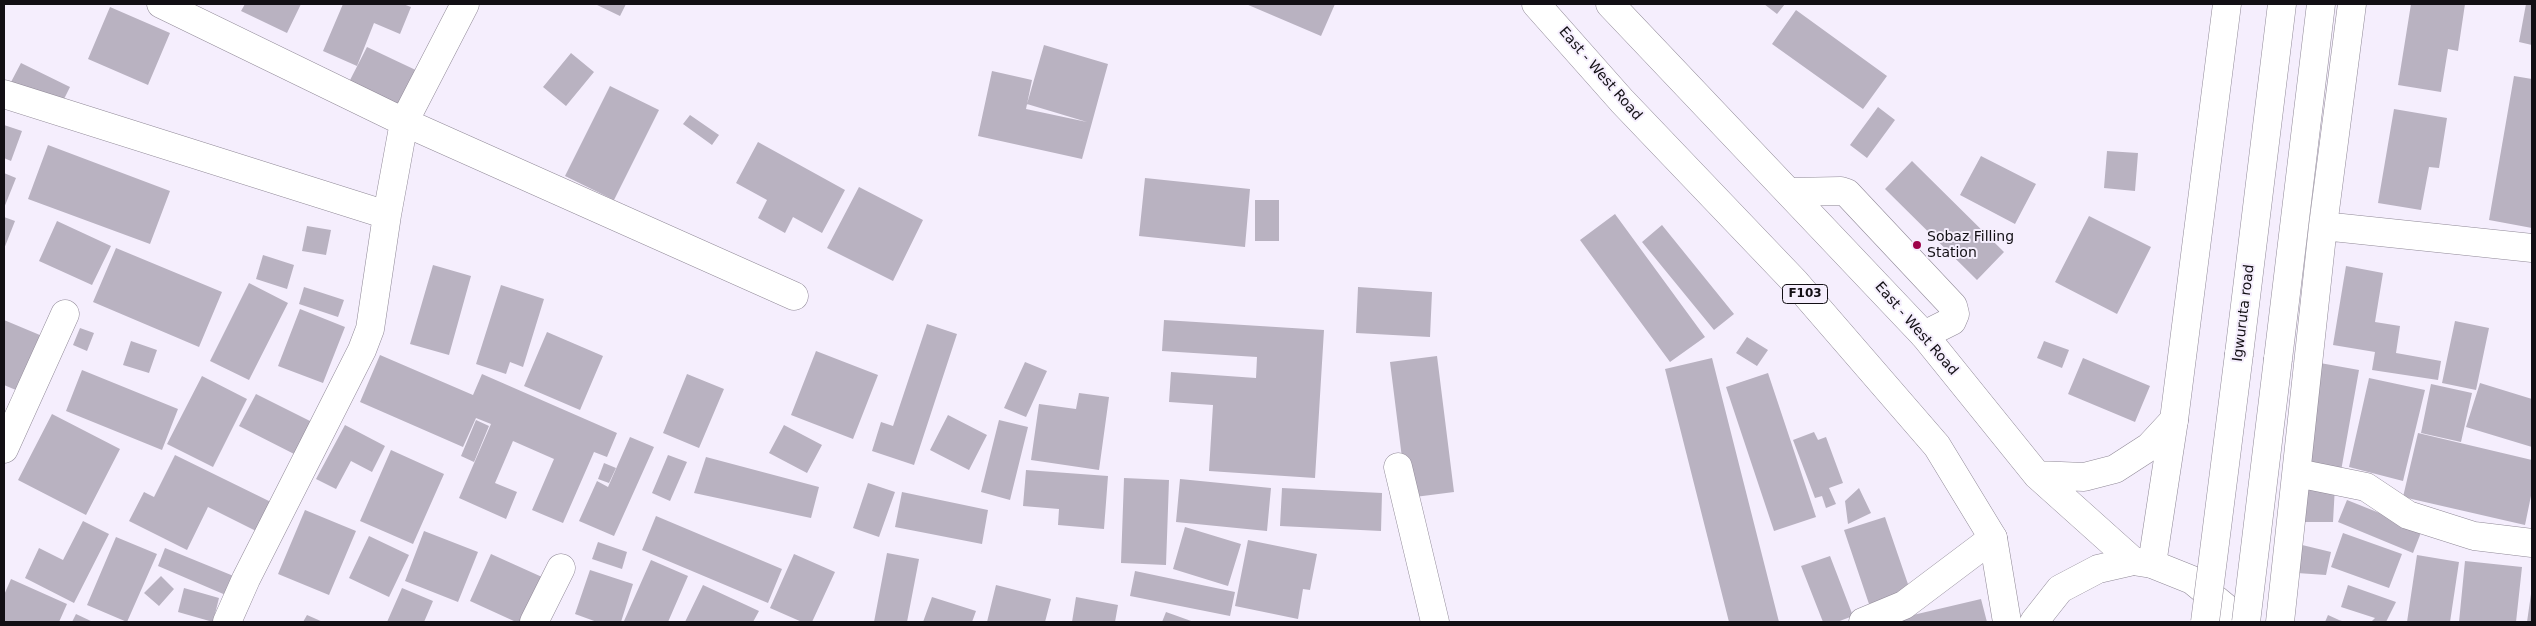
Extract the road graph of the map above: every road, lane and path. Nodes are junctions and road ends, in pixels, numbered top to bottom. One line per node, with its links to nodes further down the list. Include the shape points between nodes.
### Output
1 (161, 4): 10 (street)
2 (465, 4): 10 (street)
3 (1610, 4): 11 (street, East - West Road)
4 (2227, 4): 18 (street)
5 (2282, 4): 33 (street, Igwuruta road, bridge)
6 (2321, 4): 34 (street, bridge)
7 (2352, 4): 13 (street)
8 (1546, 7): 23 (street, East - West Road / F103, via 1622,101 1795,282 1937,446)
9 (4, 94): 12 (street)
10 (404, 122): 12 (street); 15 (street)
11 (1789, 192): 17 (street, East - West Road); 17 (street, via 1841,191 1854,200 1953,306 1955,314 1952,321)
12 (387, 215): 27 (street, via 370,328 362,350)
13 (2322, 226): 14 (street); 21 (street)
14 (2532, 248)
15 (794, 296)
16 (65, 314): 19 (street)
17 (1924, 335): 22 (street, East - West Road)
18 (2174, 420): 22 (street, via 2149,447 2115,469 2084,477); 25 (street)
19 (4, 449)
20 (1398, 468): 29 (street)
21 (2297, 473): 24 (street, via 2366,487 2408,515 2474,536); 35 (street)
22 (2037, 475): 25 (street, East - West Road)
23 (1992, 538): 30 (street, via 1904,605); 31 (street, East - West Road / F103)
24 (2532, 543)
25 (2143, 562): 32 (street, via 2098,569 2060,589); 34 (street, East - West Road, via 2192,580)
26 (561, 568): 28 (street)
27 (227, 622)
28 (534, 622)
29 (1435, 622)
30 (1862, 622)
31 (2007, 622)
32 (2034, 622)
33 (2205, 622)
34 (2244, 622)
35 (2280, 622)

